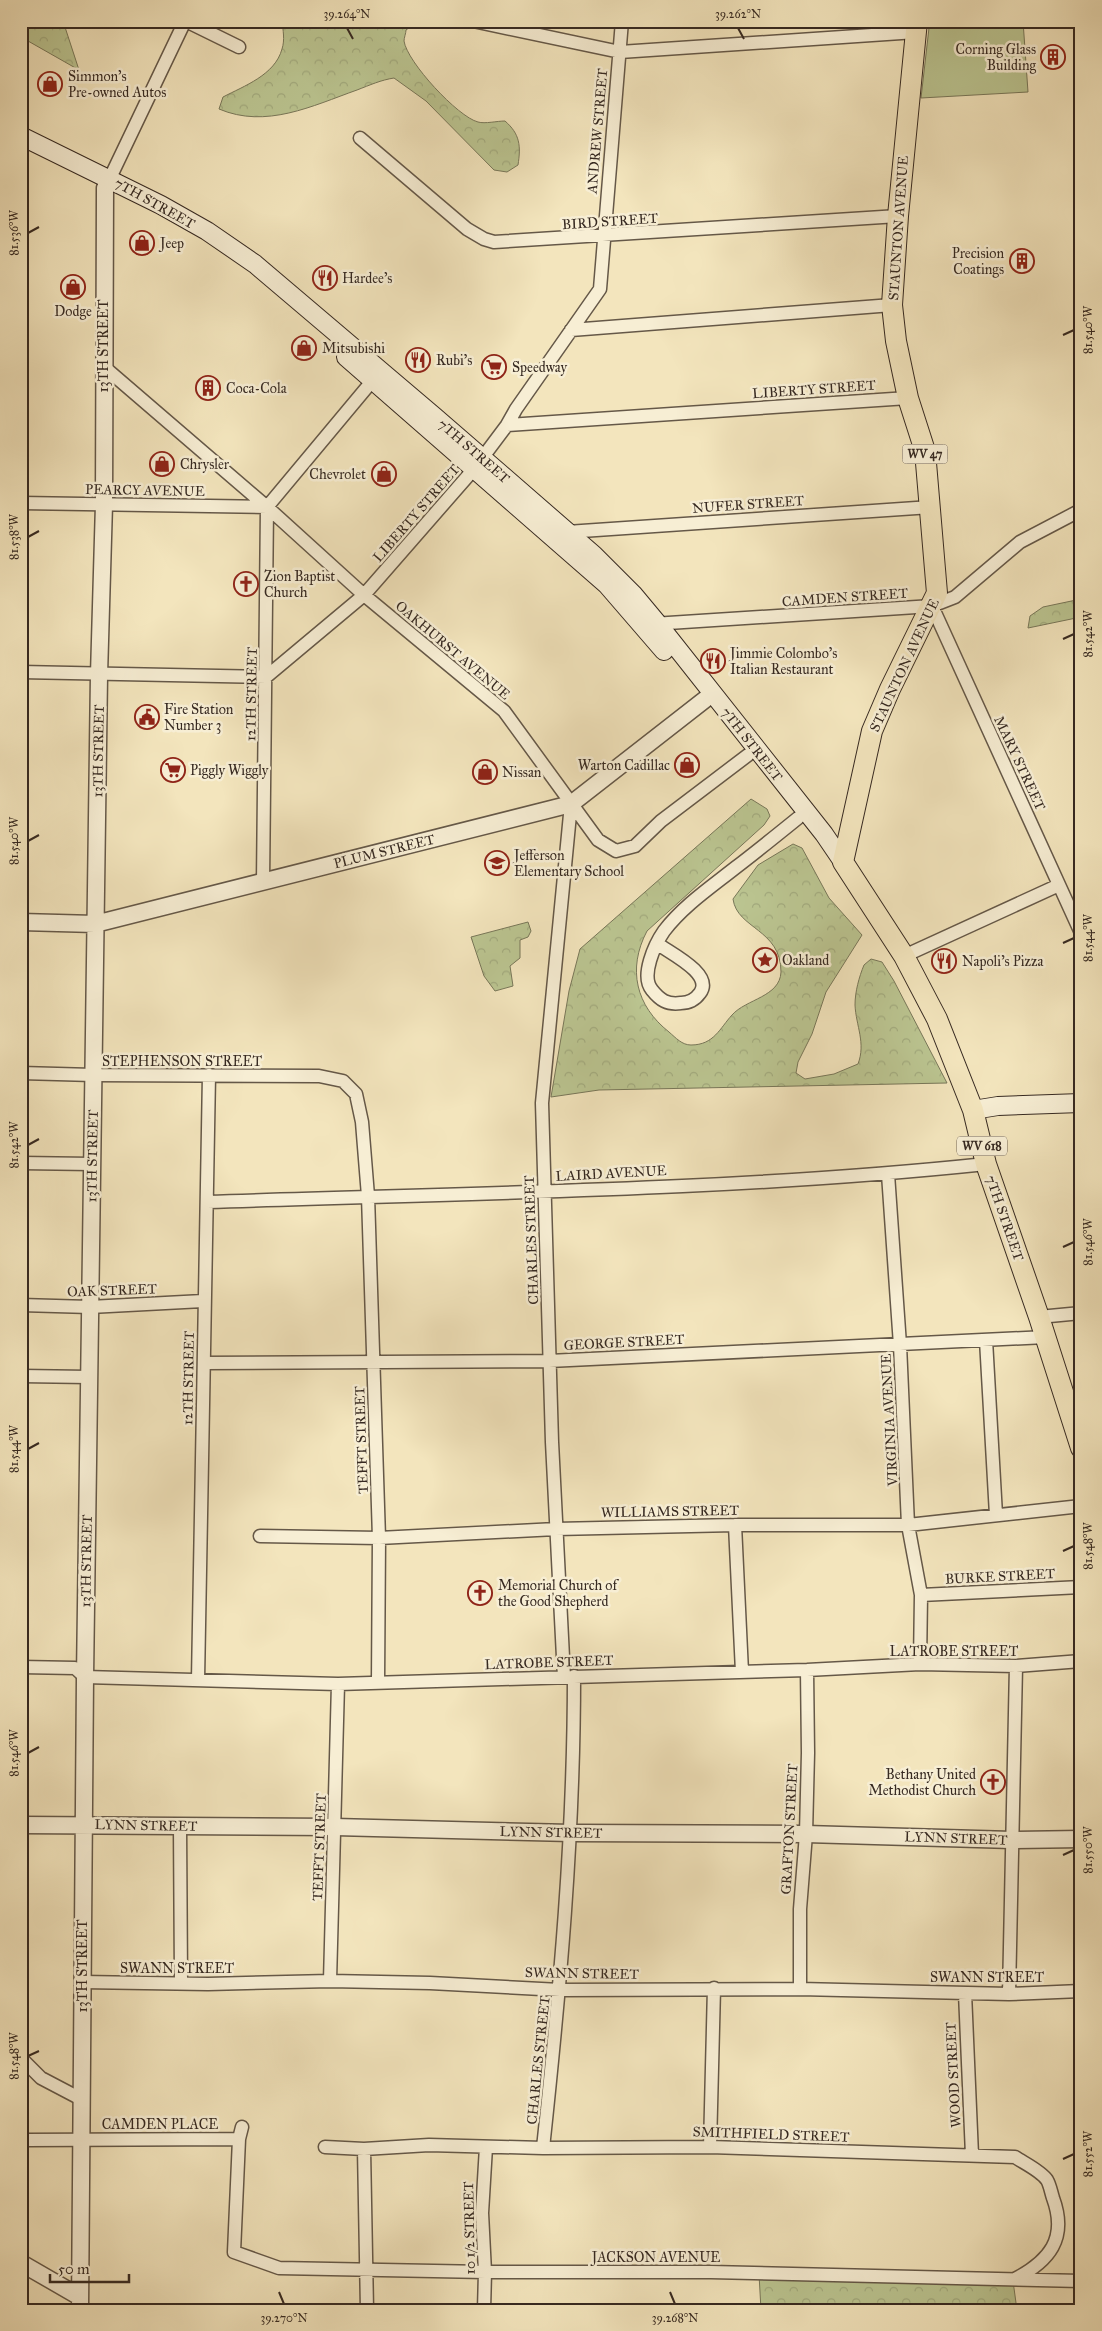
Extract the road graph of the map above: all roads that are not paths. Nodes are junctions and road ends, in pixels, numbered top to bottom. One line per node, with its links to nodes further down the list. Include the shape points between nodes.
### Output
1 (185, 21): 5 (street); 10 (street, 13TH STREET)
2 (473, 21): 6 (street)
3 (622, 21): 6 (street, ANDREW STREET)
4 (916, 27): 6 (street); 11 (main road, STAUNTON AVENUE / WV 47)
5 (239, 48)
6 (620, 52): 12 (street, ANDREW STREET)
7 (21, 136): 10 (main road, 7TH STREET / WV 618)
8 (360, 138): 12 (street, BIRD STREET, via 467,229 484,239 506,243)
9 (21, 148): 10 (main road, 7TH STREET / WV 618)
10 (107, 183): 15 (street, 13TH STREET); 16 (main road, 7TH STREET / WV 618, via 210,246 288,305); 19 (main road, 7TH STREET / WV 618, via 207,231 255,264)
11 (898, 216): 12 (street, BIRD STREET); 13 (main road, STAUNTON AVENUE / WV 47)
12 (603, 236): 14 (street, ANDREW STREET, via 600,289)
13 (892, 305): 14 (street); 17 (main road, STAUNTON AVENUE / WV 47)
14 (571, 330): 18 (street, ANDREW STREET)
15 (103, 366): 21 (street, 13TH STREET); 22 (street)
16 (373, 380): 19 (main road, 7TH STREET / WV 618); 22 (street)
17 (908, 398): 18 (street, LIBERTY STREET); 23 (main road, STAUNTON AVENUE / WV 47, via 925,452)
18 (507, 425): 19 (street, LIBERTY STREET)
19 (478, 464): 25 (main road, 7TH STREET / WV 618); 26 (street, LIBERTY STREET); 28 (main road, 7TH STREET / WV 618)
20 (21, 503): 21 (street, PEARCY AVENUE)
21 (104, 504): 22 (street, PEARCY AVENUE); 30 (street, 13TH STREET)
22 (267, 507): 26 (street, OAKHURST AVENUE); 31 (street, 12TH STREET)
23 (930, 507): 25 (street, NUFER STREET); 27 (main road, STAUNTON AVENUE / WV 47, via 937,593)
24 (1081, 510): 27 (street, CAMDEN STREET, via 1020,542 954,597)
25 (567, 532): 28 (main road, 7TH STREET / WV 618, via 616,576)
26 (364, 595): 31 (street, LIBERTY STREET); 34 (street, OAKHURST AVENUE, via 504,711)
27 (932, 606): 28 (street, CAMDEN STREET); 36 (main road, STAUNTON AVENUE / WV 47, via 872,731); 38 (street, MARY STREET)
28 (650, 625): 32 (main road, 7TH STREET / WV 618)
29 (21, 672): 30 (street)
30 (99, 675): 31 (street); 40 (street, 13TH STREET)
31 (266, 677): 37 (street, 12TH STREET)
32 (708, 698): 33 (main road, 7TH STREET / WV 618); 34 (street, PLUM STREET); 36 (main road, 7TH STREET / WV 618, via 824,834)
33 (748, 755): 34 (street, OAKHURST AVENUE, via 661,821 635,846 616,851 598,840); 35 (main road, 7TH STREET / WV 618)
34 (571, 804): 37 (street, PLUM STREET); 53 (street, CHARLES STREET, via 542,1103)
35 (798, 818): 36 (main road, 7TH STREET / WV 618, via 815,841); 42 (street, via 697,898 664,931)
36 (843, 862): 43 (main road, 7TH STREET / WV 618)
37 (263, 882): 40 (street, PLUM STREET)
38 (1059, 885): 41 (street, MARY STREET); 43 (street)
39 (21, 922): 40 (street, PLUM STREET)
40 (95, 924): 45 (street, 13TH STREET)
41 (1081, 933)
42 (658, 944): 42 (street, via 647,966 649,987 660,1000 668,1003 690,1002 697,998 703,990 700,975)
43 (904, 956): 48 (main road, 7TH STREET / WV 618, via 937,1019)
44 (21, 1073): 45 (street, STEPHENSON STREET)
45 (93, 1075): 46 (street, STEPHENSON STREET); 50 (street, 13TH STREET)
46 (208, 1075): 54 (street, STEPHENSON STREET, via 319,1076 343,1082 356,1094 362,1122); 55 (street, 12TH STREET)
47 (1081, 1104): 48 (main road, via 998,1106)
48 (973, 1110): 51 (main road, 7TH STREET / WV 618)
49 (21, 1163): 50 (street)
50 (92, 1164): 58 (street, 13TH STREET)
51 (986, 1164): 52 (street, LAIRD AVENUE); 60 (main road, 7TH STREET / WV 618)
52 (888, 1174): 53 (street, LAIRD AVENUE); 63 (street, VIRGINIA AVENUE)
53 (545, 1192): 54 (street, LAIRD AVENUE); 64 (street, CHARLES STREET)
54 (368, 1196): 55 (street, LAIRD AVENUE); 66 (street, TEFFT STREET)
55 (207, 1202): 56 (street, 12TH STREET)
56 (203, 1301): 58 (street, OAK STREET); 65 (street, 12TH STREET)
57 (21, 1305): 58 (street, OAK STREET)
58 (90, 1307): 68 (street, 13TH STREET)
59 (1081, 1313): 60 (street)
60 (1039, 1317): 61 (main road, 7TH STREET / WV 618)
61 (1046, 1337): 62 (street, GEORGE STREET); 69 (main road, 7TH STREET / WV 618)
62 (986, 1340): 63 (street, GEORGE STREET); 71 (street)
63 (900, 1344): 64 (street, GEORGE STREET); 73 (street, VIRGINIA AVENUE)
64 (549, 1361): 66 (street, GEORGE STREET); 74 (street, CHARLES STREET)
65 (204, 1363): 66 (street, GEORGE STREET); 87 (street, 12TH STREET)
66 (374, 1363): 76 (street, TEFFT STREET)
67 (21, 1376): 68 (street)
68 (89, 1377): 86 (street, 13TH STREET)
69 (1081, 1448)
70 (1081, 1506): 71 (street, WILLIAMS STREET)
71 (996, 1515): 73 (street, WILLIAMS STREET)
72 (735, 1525): 73 (street, WILLIAMS STREET); 74 (street, WILLIAMS STREET); 84 (street)
73 (908, 1525): 78 (street, VIRGINIA AVENUE)
74 (556, 1528): 76 (street, WILLIAMS STREET); 85 (street, CHARLES STREET)
75 (260, 1536): 76 (street, WILLIAMS STREET)
76 (379, 1538): 88 (street, TEFFT STREET)
77 (1081, 1587): 78 (street, BURKE STREET)
78 (921, 1595): 80 (street, VIRGINIA AVENUE)
79 (1081, 1661): 81 (street, LATROBE STREET)
80 (920, 1664): 81 (street, LATROBE STREET); 83 (street, LATROBE STREET)
81 (1016, 1666): 97 (street)
82 (21, 1667): 86 (street, LATROBE STREET, via 75,1668)
83 (807, 1670): 84 (street, LATROBE STREET); 95 (street, GRAFTON STREET)
84 (742, 1672): 85 (street, LATROBE STREET)
85 (569, 1676): 88 (street, LATROBE STREET); 94 (street, CHARLES STREET)
86 (85, 1677): 87 (street, LATROBE STREET); 91 (street, 13TH STREET)
87 (198, 1680): 89 (street, LATROBE STREET)
88 (378, 1682): 89 (street, LATROBE STREET)
89 (338, 1684): 93 (street, TEFFT STREET)
90 (21, 1825): 91 (street, LYNN STREET)
91 (84, 1825): 92 (street, LYNN STREET); 99 (street, 13TH STREET)
92 (180, 1826): 93 (street, LYNN STREET); 100 (street)
93 (335, 1827): 94 (street, LYNN STREET); 98 (street, TEFFT STREET)
94 (571, 1832): 95 (street, LYNN STREET); 103 (street, CHARLES STREET)
95 (806, 1834): 97 (street, LYNN STREET); 102 (street, GRAFTON STREET, via 800,1909)
96 (1081, 1839): 97 (street, LYNN STREET)
97 (1012, 1840): 106 (street)
98 (330, 1981): 100 (street, SWANN STREET); 103 (street, SWANN STREET)
99 (82, 1982): 100 (street, SWANN STREET); 108 (street, 13TH STREET)
100 (181, 1983)
101 (714, 1988): 102 (street, SWANN STREET); 103 (street, SWANN STREET); 113 (street)
102 (800, 1988): 105 (street, SWANN STREET)
103 (560, 1990): 114 (street, CHARLES STREET)
104 (1081, 1991): 106 (street, SWANN STREET)
105 (965, 1993): 106 (street, SWANN STREET); 116 (street, WOOD STREET)
106 (1009, 1994)
107 (21, 2058): 108 (street, via 41,2078)
108 (82, 2099): 110 (street, 13TH STREET)
109 (21, 2136): 110 (street, CAMDEN PLACE, via 27,2140)
110 (81, 2138): 117 (street, CAMDEN PLACE, via 241,2133); 123 (street, 13TH STREET)
111 (325, 2147): 115 (street, SMITHFIELD STREET)
112 (486, 2147): 114 (street, SMITHFIELD STREET); 115 (street, SMITHFIELD STREET, via 429,2145); 120 (street, 10 1/2 STREET, via 482,2213)
113 (710, 2147): 114 (street, SMITHFIELD STREET); 116 (street, SMITHFIELD STREET)
114 (543, 2148)
115 (364, 2149): 119 (street)
116 (972, 2155): 121 (street, SMITHFIELD STREET, via 1015,2157 1046,2179 1056,2207 1058,2228 1053,2248 1036,2268)
117 (234, 2252): 119 (street, JACKSON AVENUE, via 279,2268)
118 (21, 2263): 123 (street)
119 (368, 2271): 120 (street, JACKSON AVENUE); 124 (street)
120 (486, 2272): 121 (street, JACKSON AVENUE, via 711,2272); 125 (street, 10 1/2 STREET)
121 (1013, 2281): 122 (street, JACKSON AVENUE)
122 (1081, 2281)
123 (80, 2303)
124 (367, 2310)
125 (484, 2310)

